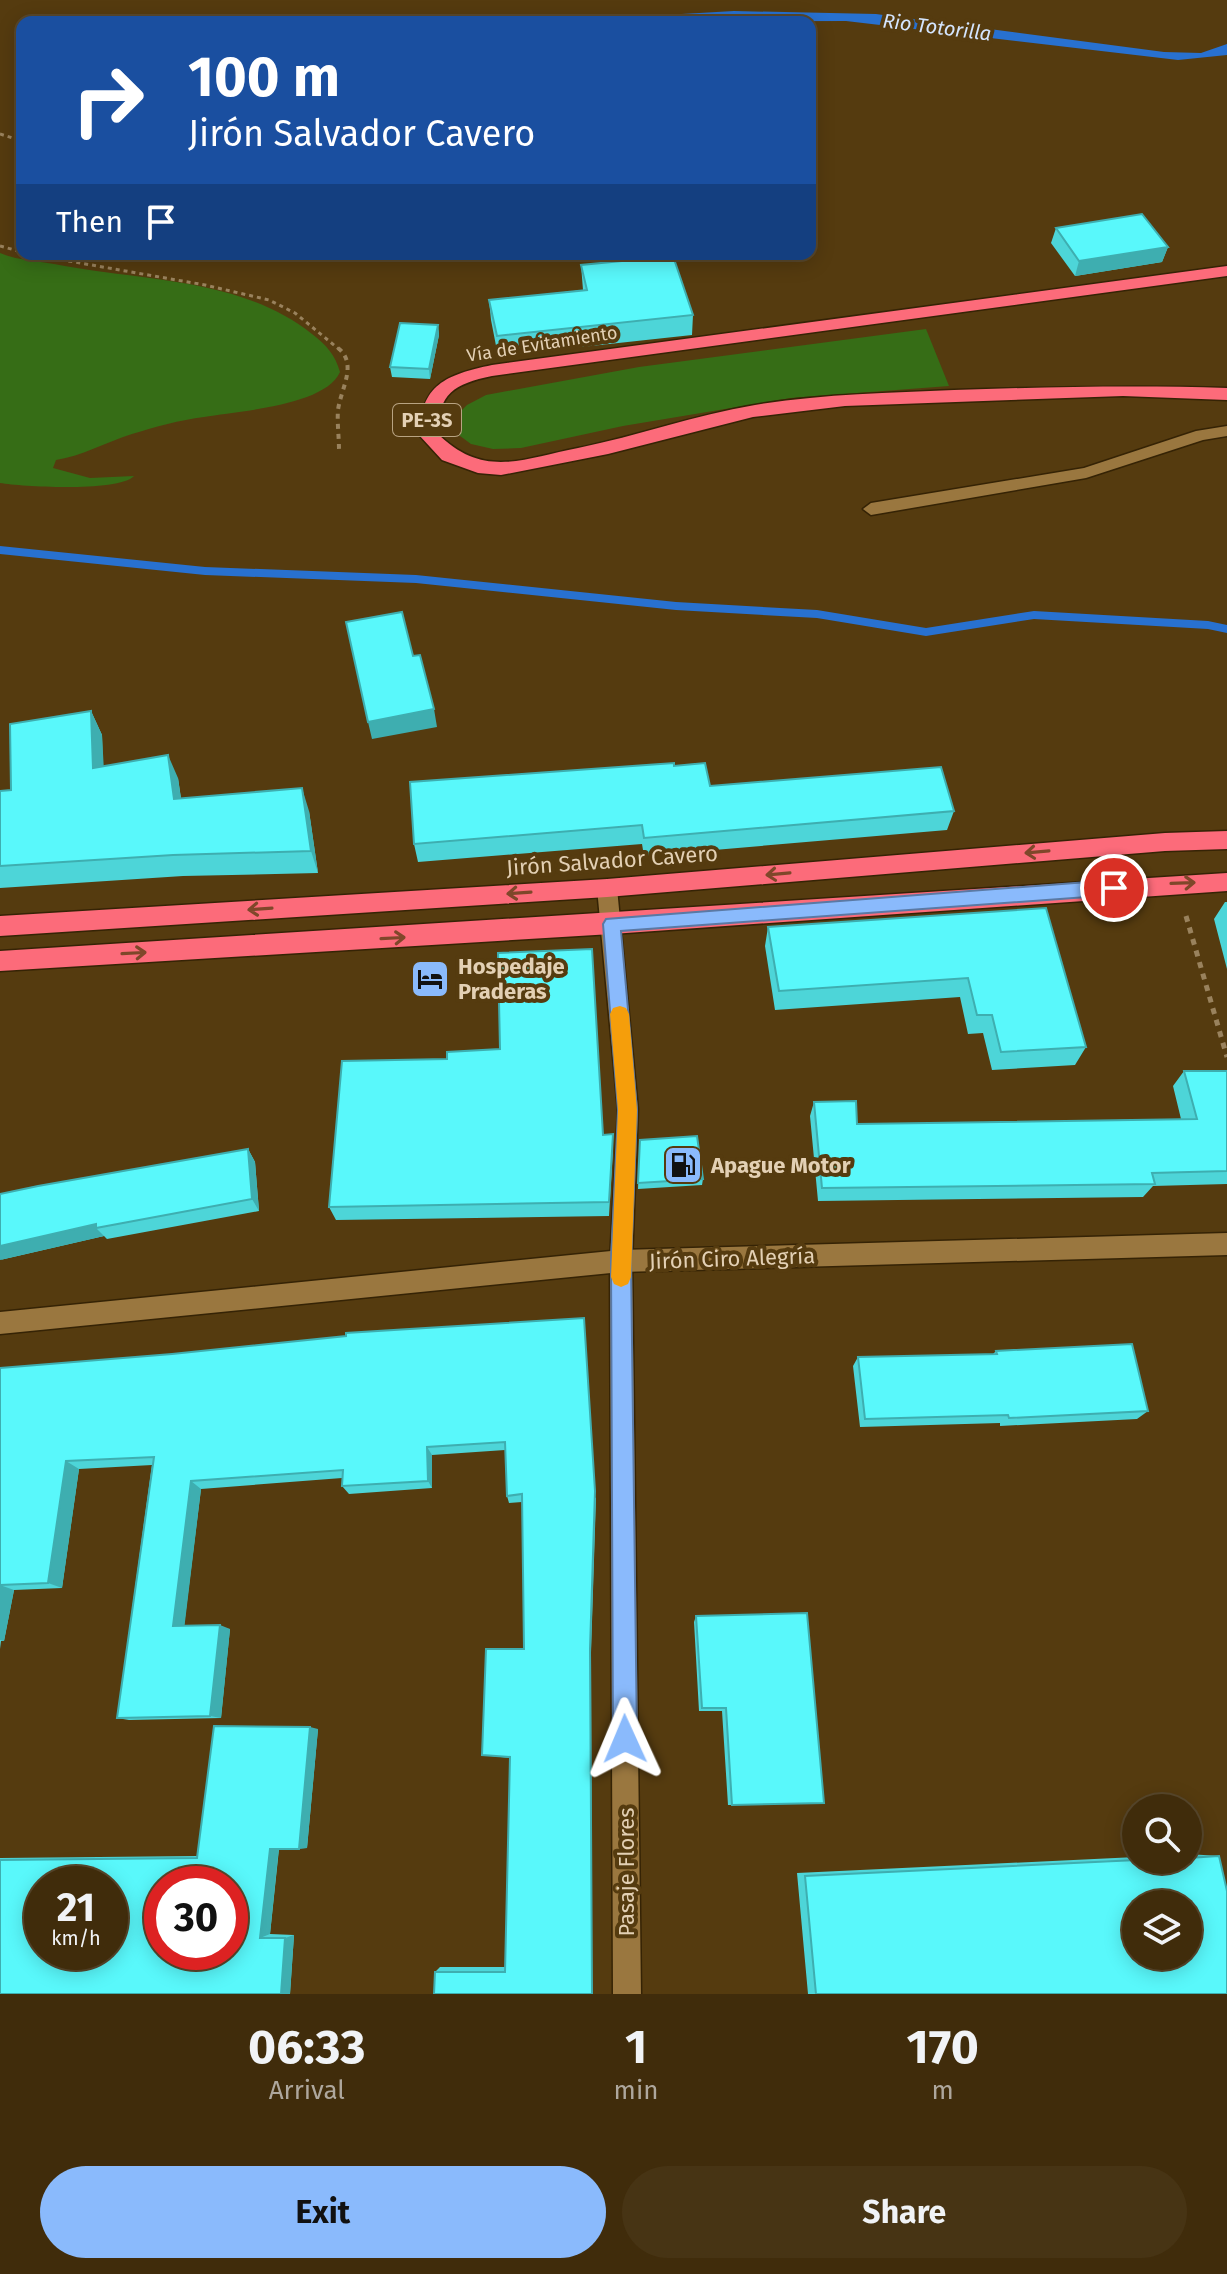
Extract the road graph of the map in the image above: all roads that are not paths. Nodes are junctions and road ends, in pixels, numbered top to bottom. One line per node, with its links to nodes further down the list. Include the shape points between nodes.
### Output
1 (1227, 271): 2 (highway, Vía de Evitamiento / PE-3S, via 508,367 448,384 427,412 428,435 449,456 501,469 753,411 845,400 1123,390)
2 (1227, 394)
3 (1227, 431): 4 (street, via 1086,473)
4 (871, 509)
5 (1227, 840): 7 (highway, Jirón Salvador Cavero, one-way to 7)
6 (1227, 882): 9 (highway, one-way to 6)
7 (607, 888): 8 (highway, Jirón Salvador Cavero, one-way to 8); 9 (street, Pasaje Flores)
8 (85, 920): 10 (highway, Jirón Salvador Cavero); 11 (highway)
9 (612, 924): 11 (highway, one-way to 9); 14 (street, Pasaje Flores, via 628,1110)
10 (0, 926)
11 (79, 957): 12 (highway)
12 (0, 961)
13 (1227, 1244): 14 (street, Jirón Ciro Alegría)
14 (621, 1261): 15 (street, Jirón Ciro Alegría); 16 (street, Pasaje Flores)
15 (0, 1323)
16 (627, 1994)

